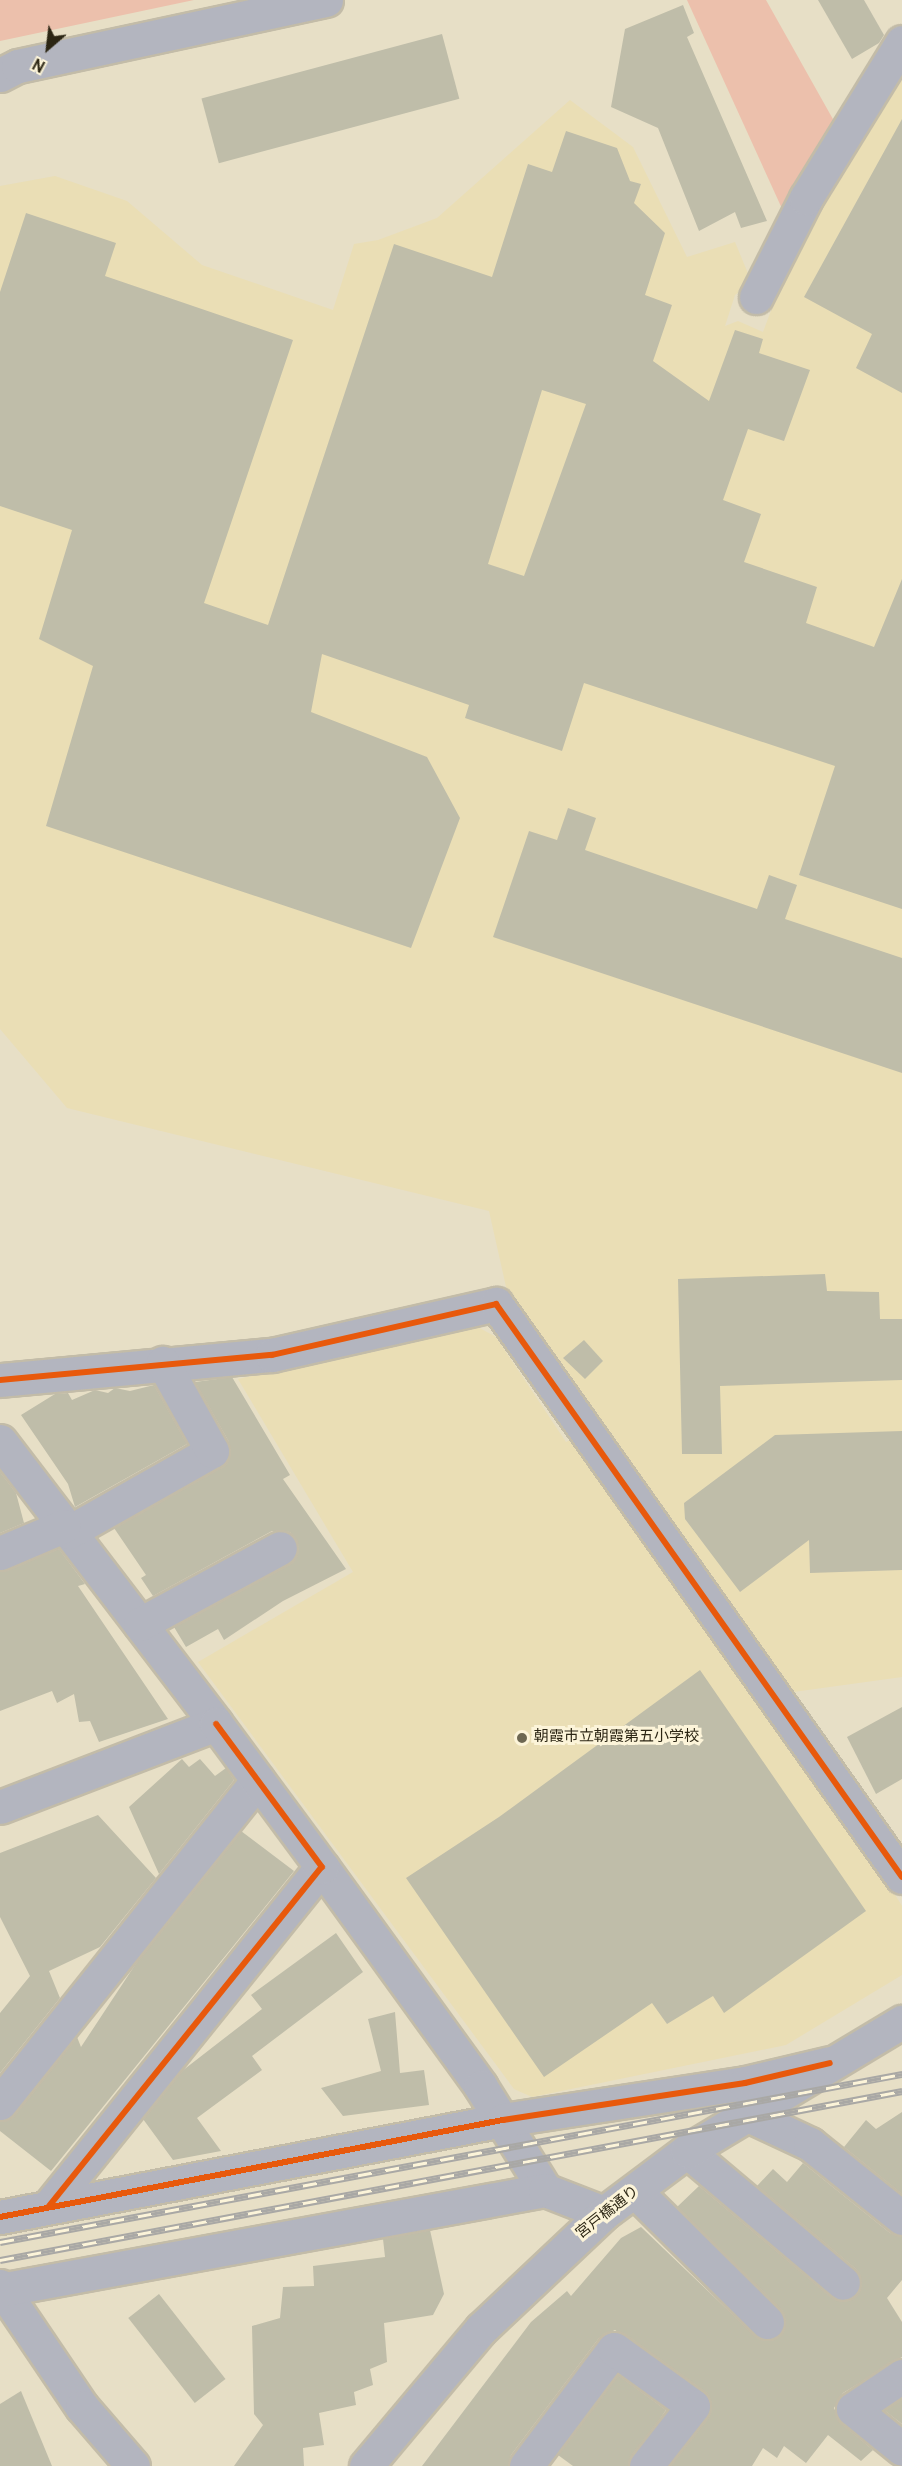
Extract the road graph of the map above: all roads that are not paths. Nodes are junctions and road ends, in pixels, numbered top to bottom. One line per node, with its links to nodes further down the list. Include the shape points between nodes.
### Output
1 (326, 0): 3 (street, via 18,66)
2 (902, 42): 4 (street, via 806,198)
3 (0, 75)
4 (756, 297)
5 (163, 1363): 6 (street); 8 (street, via 212,1451); 16 (street, via 272,1355 496,1304)
6 (0, 1380)
7 (0, 1441): 8 (street)
8 (67, 1529): 10 (street); 11 (street)
9 (280, 1548): 11 (street)
10 (0, 1553)
11 (140, 1624): 12 (street)
12 (216, 1724): 13 (street); 14 (street)
13 (258, 1780): 15 (street); 19 (street)
14 (0, 1807)
15 (322, 1867): 21 (street); 25 (street)
16 (902, 1877)
17 (902, 2022): 18 (street, 宮戸橋通り)
18 (830, 2063): 20 (street, 宮戸橋通り); 21 (street, via 745,2083)
19 (0, 2103)
20 (746, 2114): 22 (street, 宮戸橋通り); 28 (street, via 810,2144)
21 (503, 2120): 23 (street); 25 (street)
22 (687, 2151): 24 (street, 宮戸橋通り); 29 (street)
23 (545, 2190): 26 (street); 30 (street)
24 (635, 2192): 26 (street, 宮戸橋通り); 31 (street)
25 (49, 2206): 27 (street)
26 (604, 2213): 35 (street, 宮戸橋通り, via 480,2329)
27 (0, 2217)
28 (902, 2218)
29 (843, 2283)
30 (0, 2289): 34 (street, via 81,2407)
31 (767, 2322)
32 (902, 2376): 33 (street, via 853,2409)
33 (902, 2449)
34 (133, 2466)
35 (366, 2466)
36 (526, 2466): 37 (street, via 614,2349 693,2406)
37 (646, 2466)

